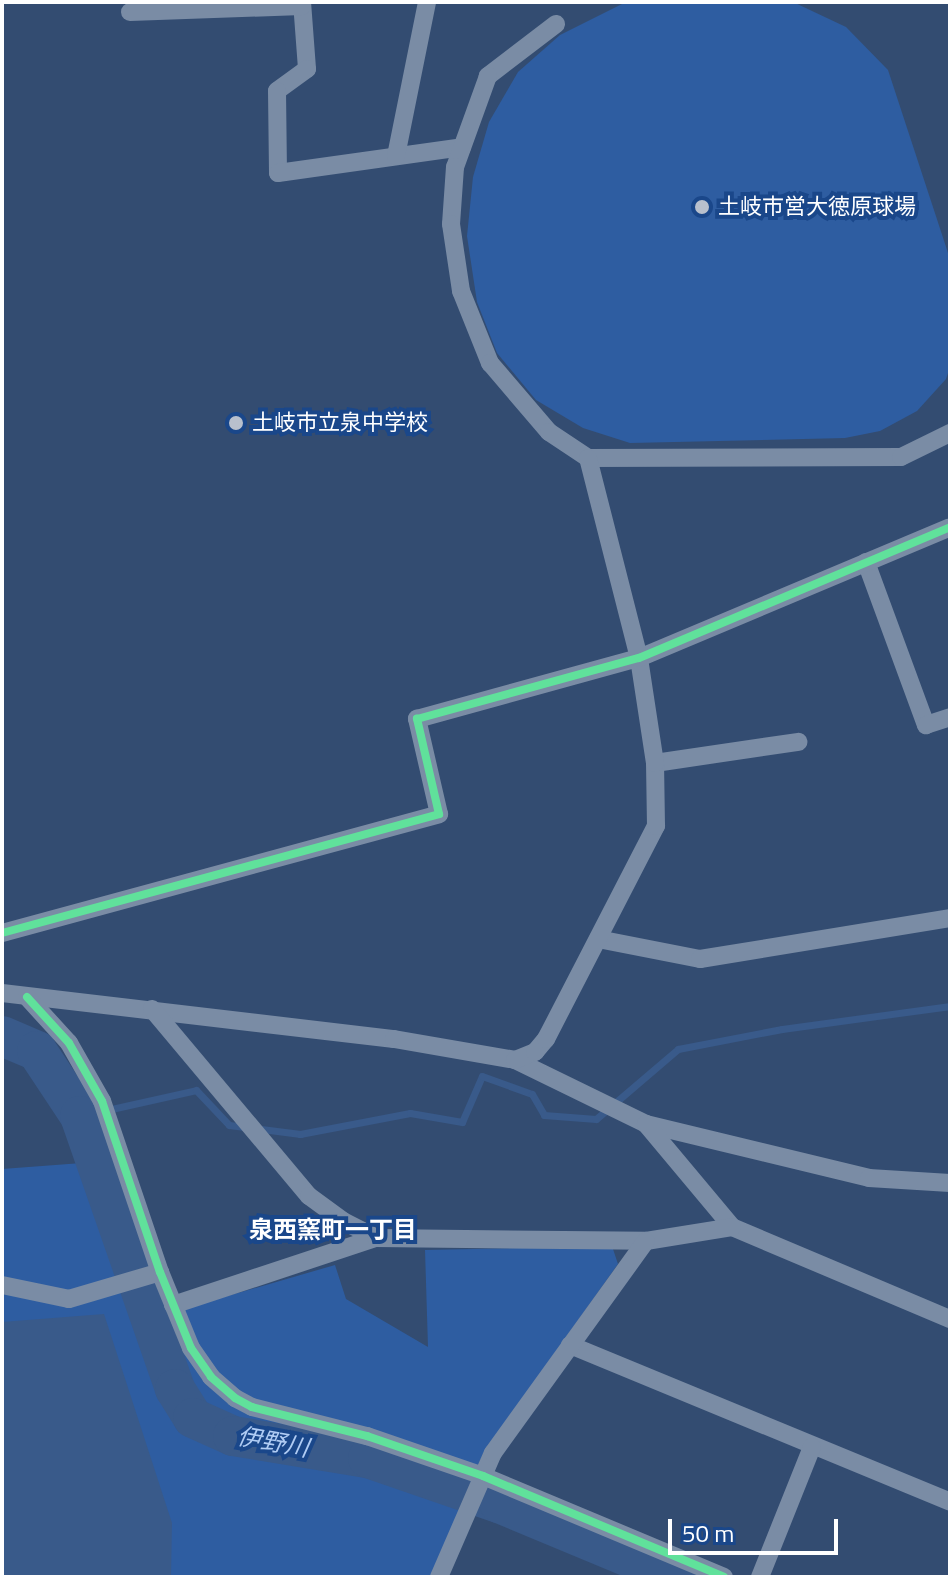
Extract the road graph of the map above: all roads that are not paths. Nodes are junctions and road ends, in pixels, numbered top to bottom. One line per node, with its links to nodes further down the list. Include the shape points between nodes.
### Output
1 (427, 2): 6 (street)
2 (302, 4): 3 (street); 6 (street, via 307,69 277,91 278,173)
3 (130, 12)
4 (556, 24): 5 (street, via 488,76)
5 (462, 147): 6 (street); 8 (street, via 455,167 451,224 461,291 472,320 490,363 549,432)
6 (396, 156)
7 (950, 433): 8 (street, via 901,457)
8 (588, 458): 11 (street)
9 (950, 527): 10 (street)
10 (866, 562): 11 (street); 12 (street, via 926,725)
11 (639, 658): 14 (street); 16 (street, via 417,719 439,814)
12 (950, 717)
13 (798, 742): 14 (street)
14 (655, 763): 17 (street, via 656,826)
15 (950, 918): 17 (street, via 700,959)
16 (2, 933)
17 (598, 939): 21 (street, via 546,1039 535,1052)
18 (2, 993): 19 (street)
19 (27, 997): 20 (street); 27 (street, via 69,1043 102,1101)
20 (152, 1009): 21 (street); 25 (street, via 309,1196)
21 (515, 1060): 22 (street)
22 (646, 1124): 23 (street, via 869,1178); 24 (street)
23 (950, 1183)
24 (732, 1227): 26 (street); 30 (street)
25 (376, 1238): 26 (street); 29 (street)
26 (646, 1241): 31 (street)
27 (160, 1272): 28 (street, via 69,1299); 29 (street)
28 (2, 1285)
29 (173, 1305): 33 (street, via 191,1348 211,1377 252,1407 367,1436)
30 (950, 1319)
31 (570, 1345): 32 (street); 33 (street, via 493,1453)
32 (812, 1447): 34 (street); 38 (street)
33 (483, 1476): 35 (street); 36 (street)
34 (950, 1502)
35 (698, 1572): 37 (street)
36 (439, 1577)
37 (724, 1577)
38 (760, 1577)

